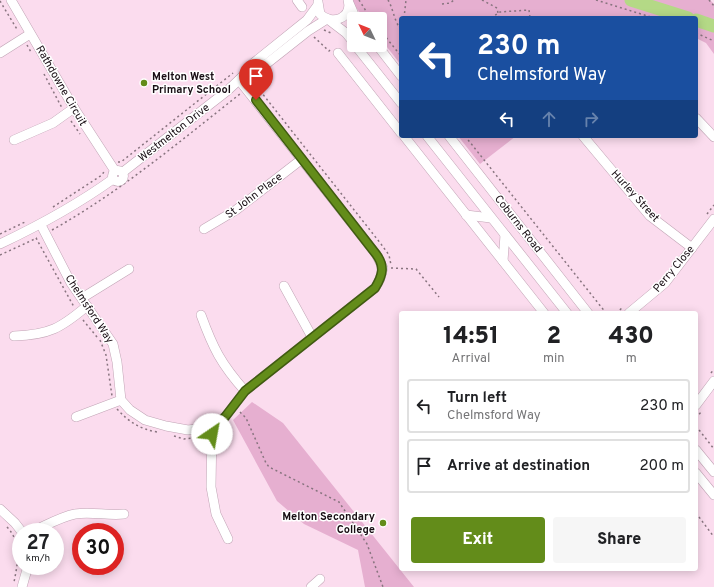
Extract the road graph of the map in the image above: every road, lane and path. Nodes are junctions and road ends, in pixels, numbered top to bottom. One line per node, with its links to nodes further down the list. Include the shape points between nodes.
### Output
1 (11, 0): 23 (street, Rathdowne Circuit)
2 (359, 0): 14 (path)
3 (388, 0): 22 (path)
4 (406, 0): 16 (path)
5 (454, 0): 11 (path)
6 (482, 0): 15 (path, via 497,8)
7 (596, 0): 20 (path)
8 (709, 0): 12 (path)
9 (318, 1): 21 (street, via 320,14); 35 (street, Westmelton Drive, via 307,20)
10 (348, 2): 13 (street); 21 (street, Westmelton Drive, via 343,17)
11 (442, 4)
12 (714, 6)
13 (353, 12)
14 (367, 12)
15 (499, 12): 17 (path); 18 (path); 19 (path, via 529,10)
16 (404, 16)
17 (494, 16)
18 (499, 16)
19 (530, 16)
20 (648, 16)
21 (328, 20): 24 (street); 35 (street, Westmelton Drive, via 308,32 251,76)
22 (399, 25)
23 (30, 34): 32 (street); 40 (street, Rathdowne Circuit)
24 (347, 34)
25 (698, 34): 28 (path)
26 (313, 37): 29 (path, via 329,51)
27 (387, 39): 33 (path)
28 (714, 41)
29 (336, 50): 42 (street)
30 (361, 52): 39 (street)
31 (382, 52): 34 (street)
32 (0, 53)
33 (399, 54)
34 (399, 73)
35 (239, 77): 38 (street); 53 (street, Westmelton Drive, via 212,104); 53 (path, via 121,162 116,162)
36 (258, 79): 37 (path)
37 (254, 83): 38 (path); 71 (path, via 381,244 389,255)
38 (246, 89): 51 (street); 64 (path, via 131,180)
39 (399, 100)
40 (74, 108): 49 (street, via 53,123); 53 (street, Rathdowne Circuit)
41 (698, 120): 48 (street)
42 (399, 130)
43 (406, 138): 56 (street)
44 (429, 138): 52 (street, Coburns Road)
45 (450, 138): 50 (street, Coburns Road)
46 (467, 138): 81 (path)
47 (585, 138): 68 (street, Hurley Street, via 650,216)
48 (714, 138)
49 (14, 140)
50 (460, 151): 52 (street); 80 (street, Coburns Road)
51 (302, 159): 62 (street, St John Place, via 220,222); 85 (street, via 376,254 383,268 375,288)
52 (447, 162): 57 (street, Coburns Road)
53 (115, 172): 55 (path, via 91,183); 61 (street, Westmelton Drive, via 85,199)
54 (714, 205): 58 (path)
55 (47, 210)
56 (466, 215): 57 (street, Coburns Road); 70 (street)
57 (491, 218): 65 (street, Coburns Road)
58 (703, 219)
59 (714, 219): 68 (street, Perry Close)
60 (27, 221): 63 (path)
61 (41, 225): 64 (street, Chelmsford Way); 67 (street, Westmelton Drive)
62 (204, 229)
63 (0, 234)
64 (48, 235): 66 (path); 76 (street, Chelmsford Way, via 71,283)
65 (505, 235): 70 (street, Coburns Road); 79 (street, Coburns Road)
66 (36, 238): 69 (path); 82 (path)
67 (0, 244)
68 (692, 248): 77 (street, Perry Close, via 665,283)
69 (0, 255)
70 (503, 261): 78 (street)
71 (391, 268): 73 (path); 75 (path, via 416,269)
72 (130, 269): 76 (street)
73 (390, 274)
74 (284, 286): 85 (street)
75 (439, 297)
76 (85, 302): 82 (street); 88 (street, Chelmsford Way, via 113,344 117,362)
77 (628, 308)
78 (542, 311)
79 (565, 311)
80 (586, 311)
81 (604, 311)
82 (78, 313): 84 (street, via 51,332); 88 (path, via 102,345 106,355 110,393)
83 (201, 315): 87 (street, via 213,346 227,371)
84 (14, 336)
85 (312, 337): 87 (street)
86 (714, 382): 89 (street)
87 (245, 391): 95 (street)
88 (117, 401): 93 (street); 95 (street, via 145,420 188,430); 96 (path, via 116,408 127,420 142,430)
89 (698, 402)
90 (242, 406): 91 (path)
91 (238, 411): 92 (path); 115 (path, via 246,418 269,467 339,502 367,544)
92 (235, 414)
93 (76, 417)
94 (698, 429): 98 (path)
95 (212, 430): 97 (path, via 201,439); 110 (street, via 211,487 216,514)
96 (158, 433)
97 (172, 436)
98 (714, 449)
99 (698, 452): 100 (street)
100 (714, 472)
101 (698, 475): 102 (street)
102 (714, 494)
103 (0, 509): 106 (street)
104 (124, 514): 107 (street, via 74,514)
105 (698, 516): 109 (path)
106 (15, 523)
107 (52, 523)
108 (5, 526): 113 (path, via 17,544)
109 (714, 537)
110 (228, 539)
111 (24, 575): 113 (street)
112 (320, 579): 114 (street)
113 (18, 586)
114 (312, 587)
115 (383, 587)

